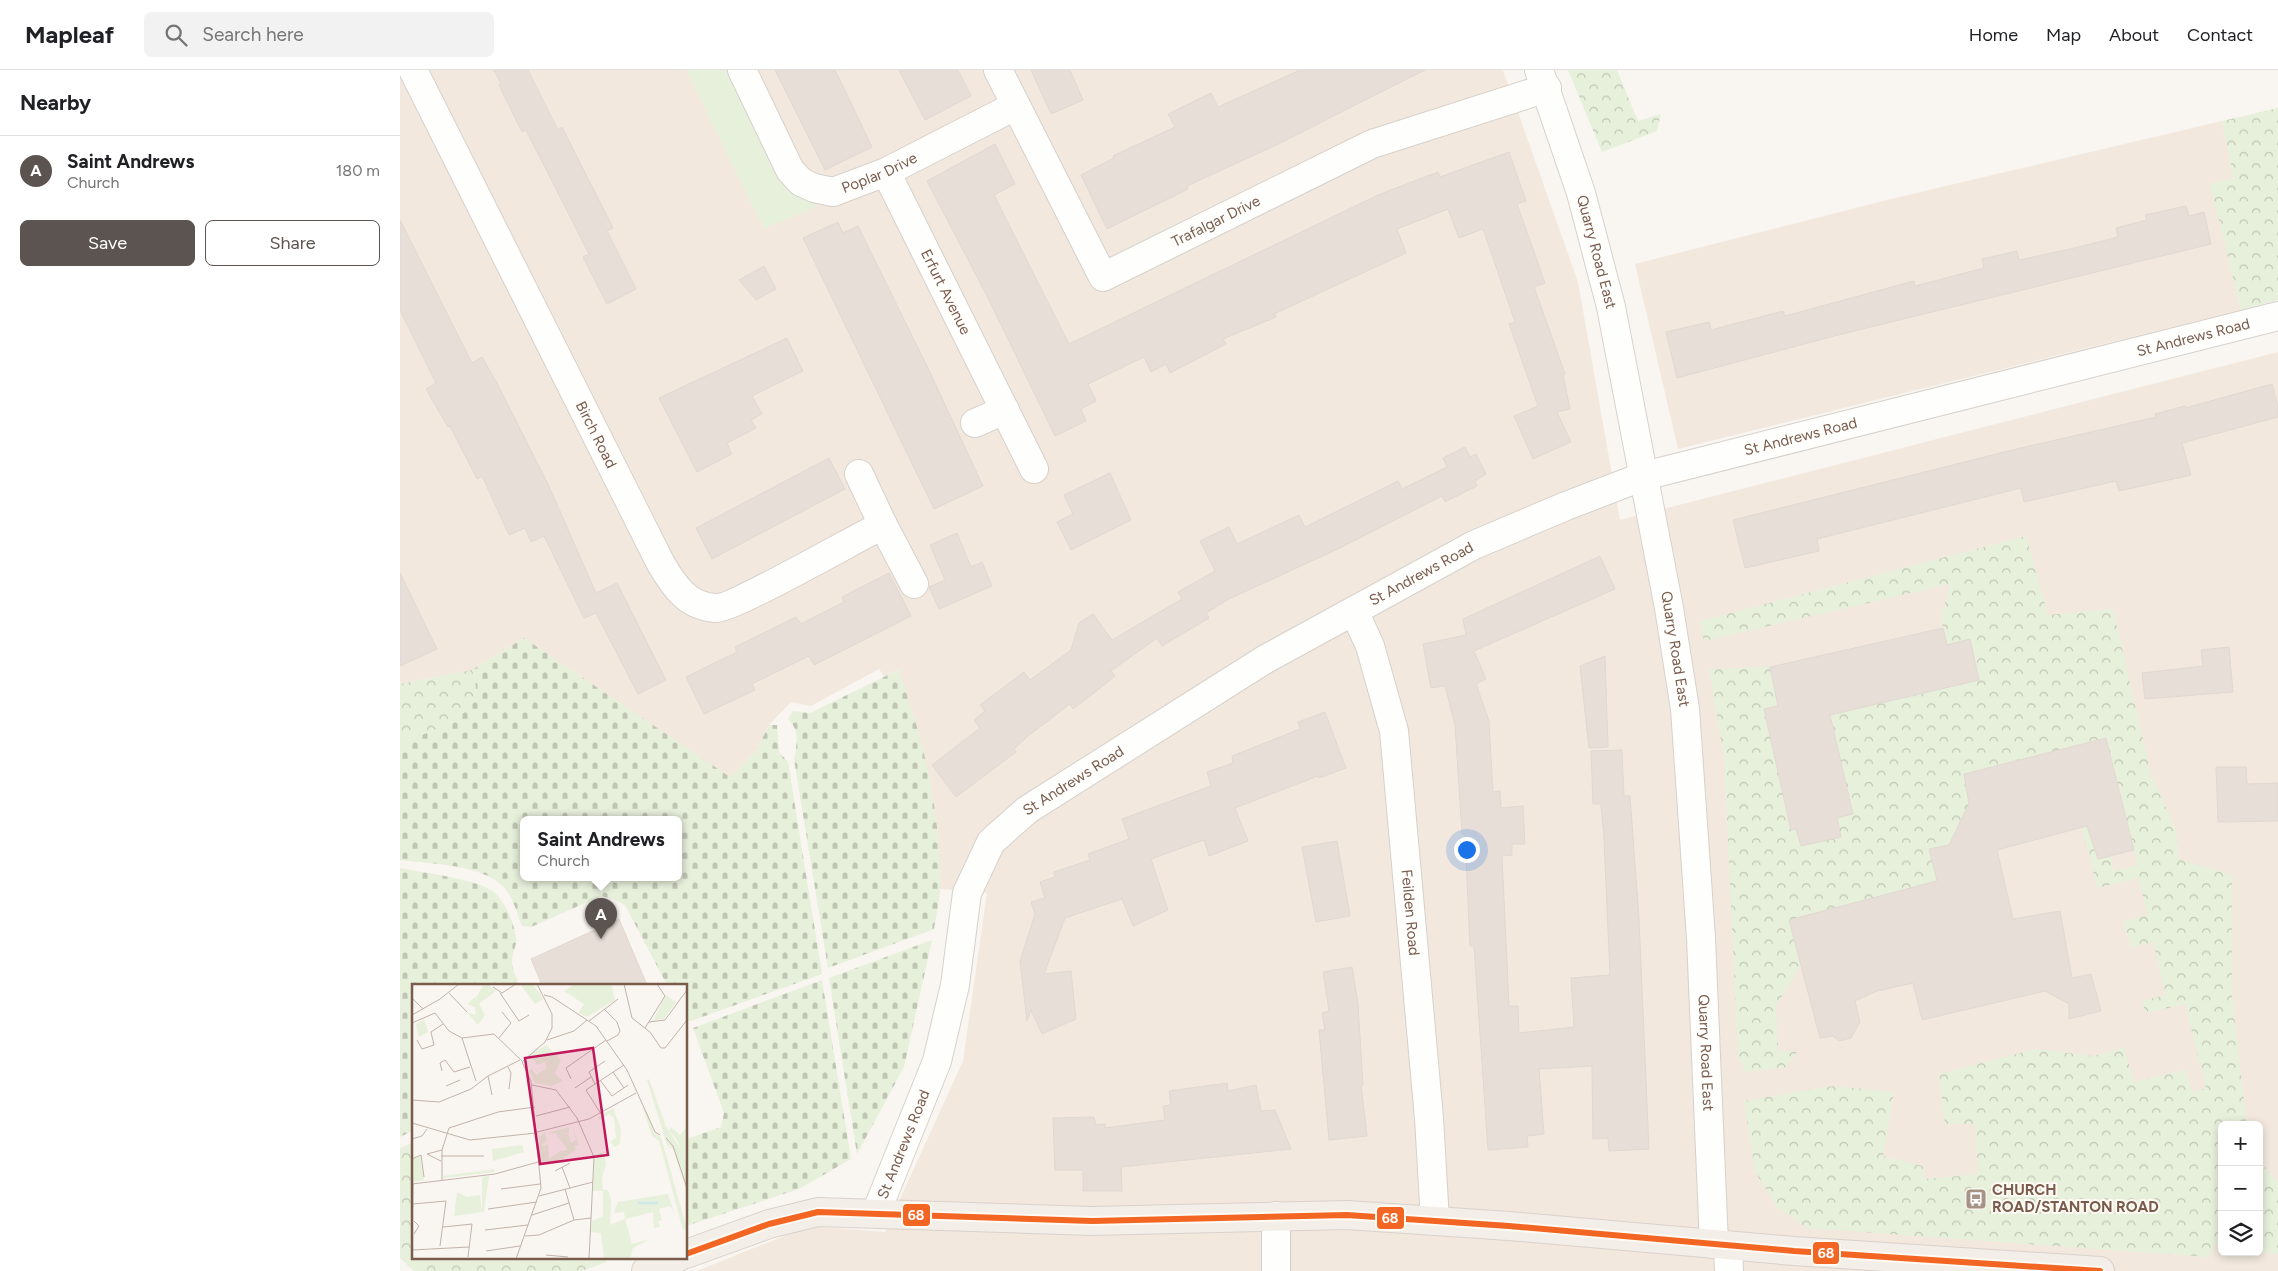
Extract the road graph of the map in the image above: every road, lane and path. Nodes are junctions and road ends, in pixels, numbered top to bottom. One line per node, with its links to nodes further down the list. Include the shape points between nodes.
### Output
1 (413, 70): 13 (street, Birch Road, via 661,564 674,585 688,599 717,609)
2 (742, 70): 6 (street, Poplar Drive, via 790,170 801,182 833,192)
3 (998, 70): 5 (street, Trafalgar Drive)
4 (1543, 79): 5 (street, Trafalgar Drive, via 1372,144 1103,277); 12 (street, Quarry Road East, via 1581,193 1611,307)
5 (1015, 106): 6 (street, Poplar Drive)
6 (886, 172): 8 (street, Erfurt Avenue)
7 (2278, 316): 12 (street, St Andrews Road)
8 (1005, 410): 9 (street); 10 (street, Erfurt Avenue)
9 (975, 423)
10 (1034, 469)
11 (860, 474): 13 (street)
12 (1644, 476): 15 (street, St Andrews Road, via 1474,545); 20 (street, Quarry Road East, via 1685,709)
13 (883, 525): 14 (street)
14 (914, 584)
15 (1354, 611): 16 (street, St Andrews Road, via 1264,660 1027,810 992,842 967,893 955,985 937,1061); 18 (street, Feilden Road, via 1370,646 1394,732 1430,1118)
16 (876, 1213): 17 (main road, via 1092,1221); 19 (main road, via 818,1212 769,1224)
17 (1276, 1216): 18 (main road, via 1346,1215); 23 (street)
18 (1435, 1221): 20 (main road)
19 (688, 1253)
20 (1724, 1254): 24 (main road)
21 (677, 1258): 22 (main road)
22 (646, 1271)
23 (1276, 1271)
24 (2100, 1271)

